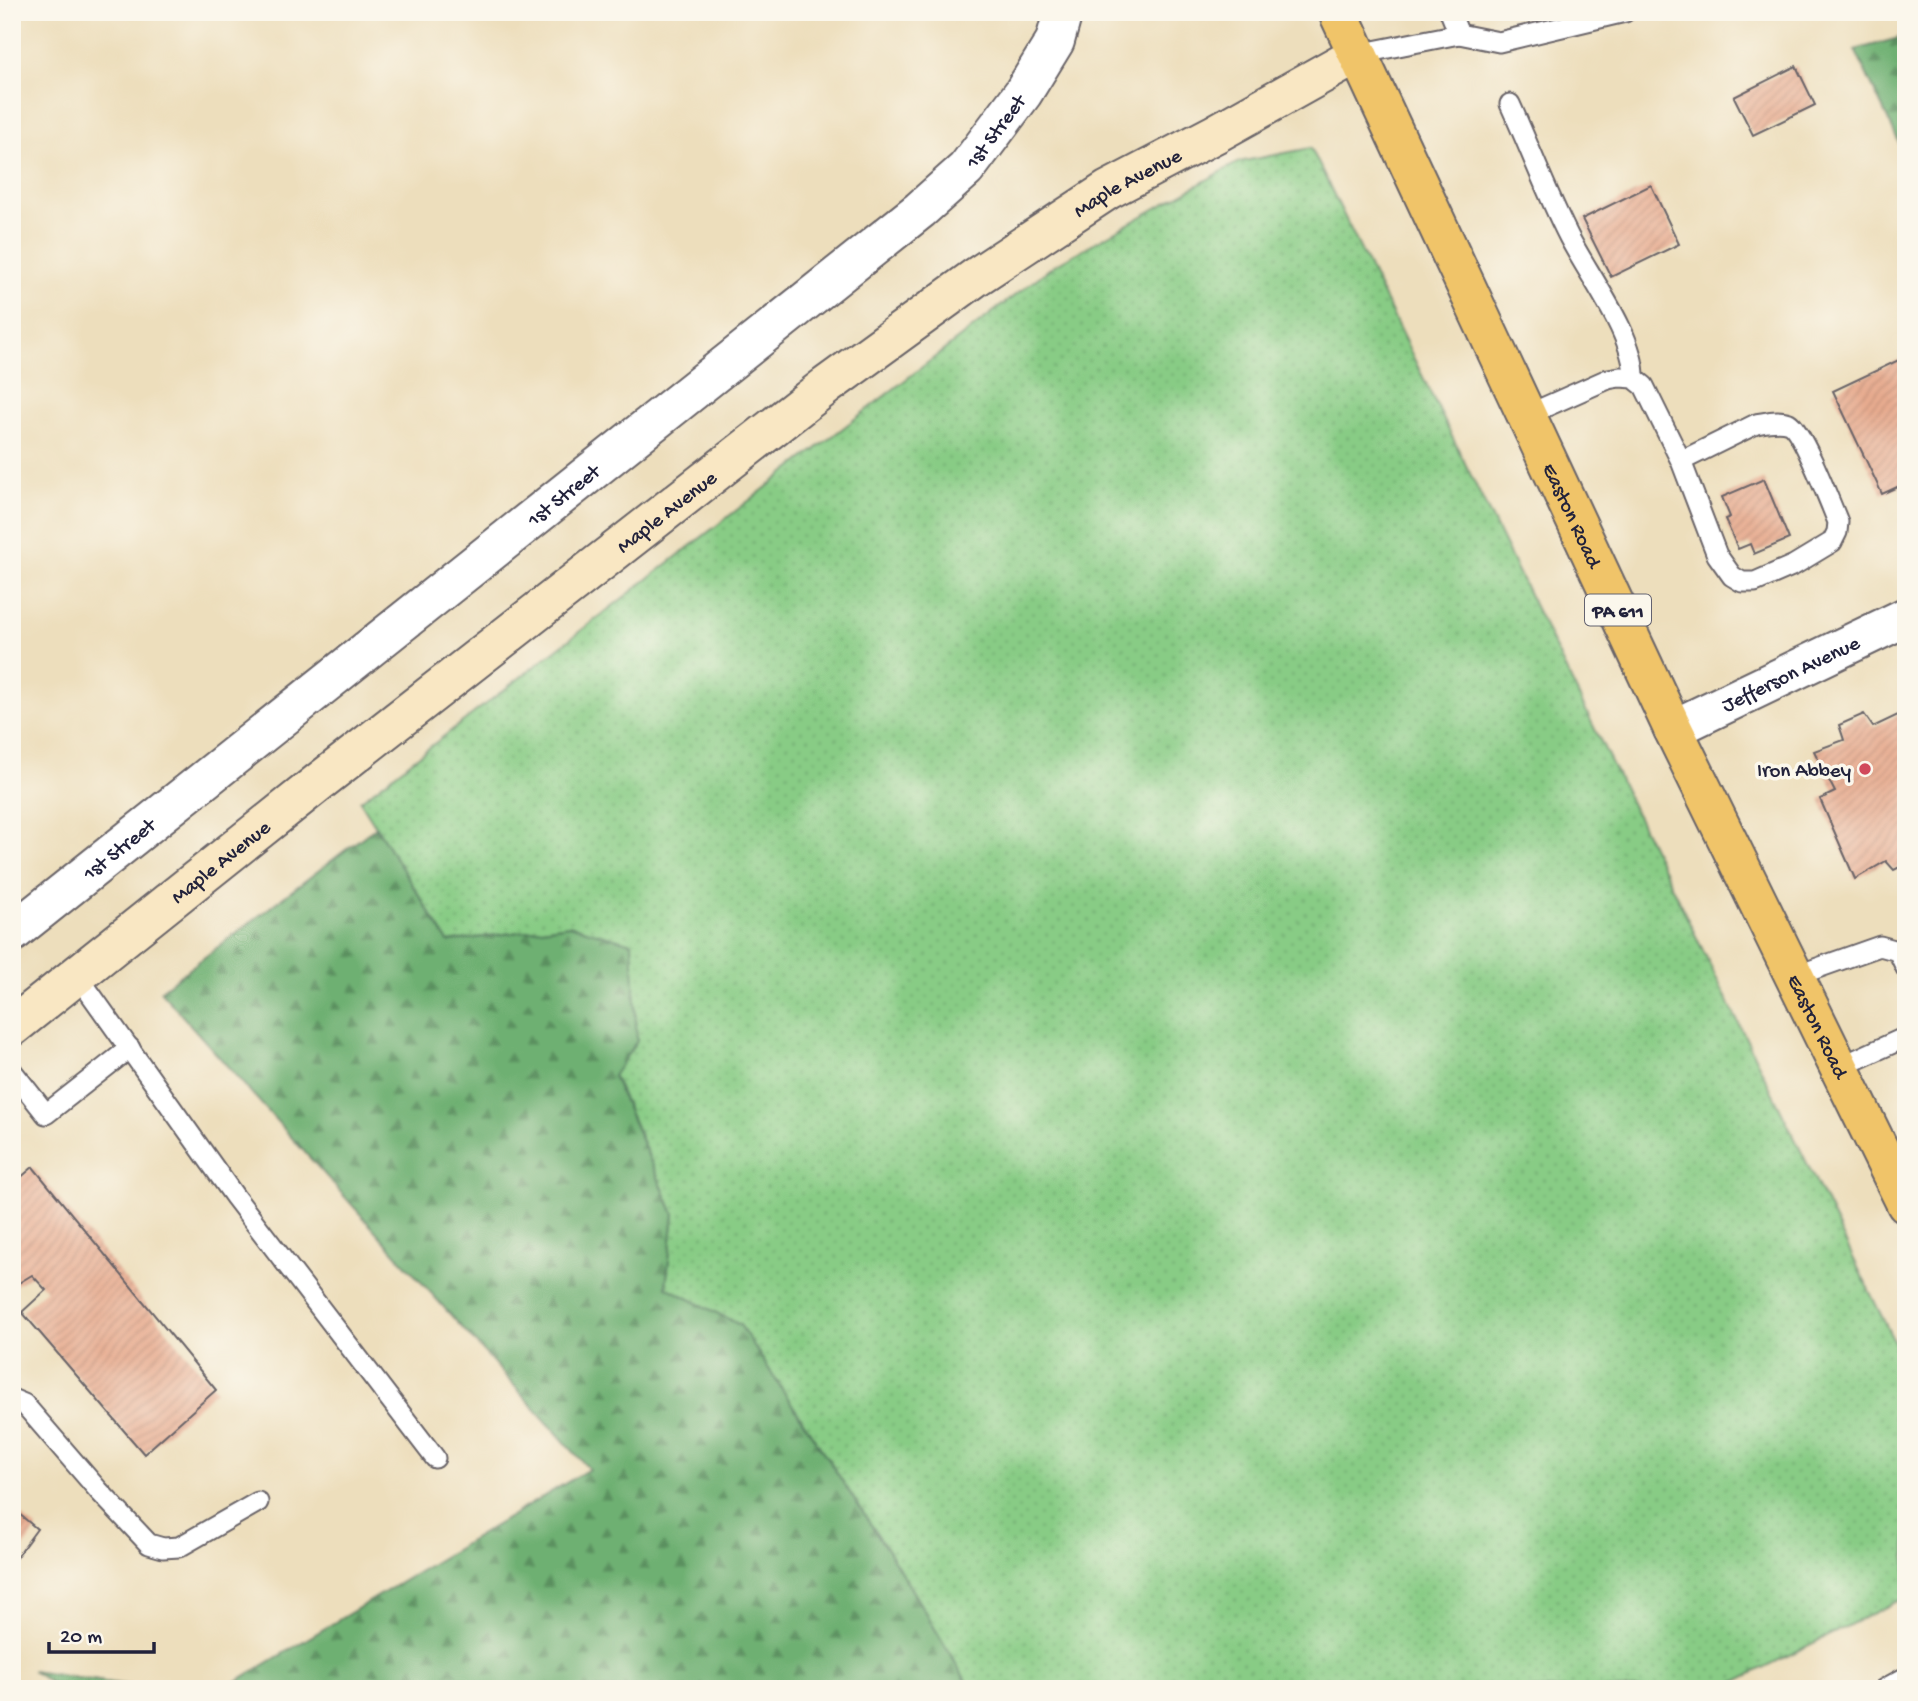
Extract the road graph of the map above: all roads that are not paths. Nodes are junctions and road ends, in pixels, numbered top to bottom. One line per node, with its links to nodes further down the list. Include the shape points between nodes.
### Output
1 (1063, 12): 13 (street, 1st Street, via 1055,41 1023,93 966,169 920,210)
2 (1338, 12): 6 (highway, Easton Road / PA 611)
3 (1450, 12): 5 (lane)
4 (1625, 12): 5 (lane, via 1499,42)
5 (1459, 34): 6 (lane)
6 (1357, 54): 9 (highway, Easton Road / PA 611); 15 (street, Maple Avenue, via 1108,190 976,277 827,386)
7 (1510, 104): 8 (lane, via 1569,236 1626,338 1635,363)
8 (1634, 378): 9 (lane, via 1595,383); 10 (lane, via 1644,386)
9 (1527, 415): 12 (highway, Easton Road / PA 611)
10 (1681, 461): 10 (lane, via 1717,555 1742,582 1755,582 1794,565 1832,542 1837,532 1838,522 1809,456 1788,423 1756,424)
11 (1906, 617): 12 (street, Jefferson Avenue)
12 (1673, 729): 16 (highway, Easton Road / PA 611)
13 (12, 933)
14 (1906, 968): 16 (lane, via 1898,951 1880,946)
15 (77, 975): 17 (street, Maple Avenue); 19 (lane)
16 (1795, 976): 20 (highway, Easton Road / PA 611)
17 (12, 1027)
18 (1906, 1037): 20 (lane)
19 (130, 1048): 21 (lane, via 46,1114); 25 (lane, via 235,1197)
20 (1840, 1067): 22 (highway, Easton Road / PA 611)
21 (12, 1071)
22 (1896, 1157): 23 (highway, Easton Road / PA 611)
23 (1906, 1203)
24 (12, 1399): 26 (lane, via 24,1404 149,1544 179,1547)
25 (435, 1458)
26 (257, 1502)
27 (1906, 1677): 28 (lane)
28 (1884, 1689)

